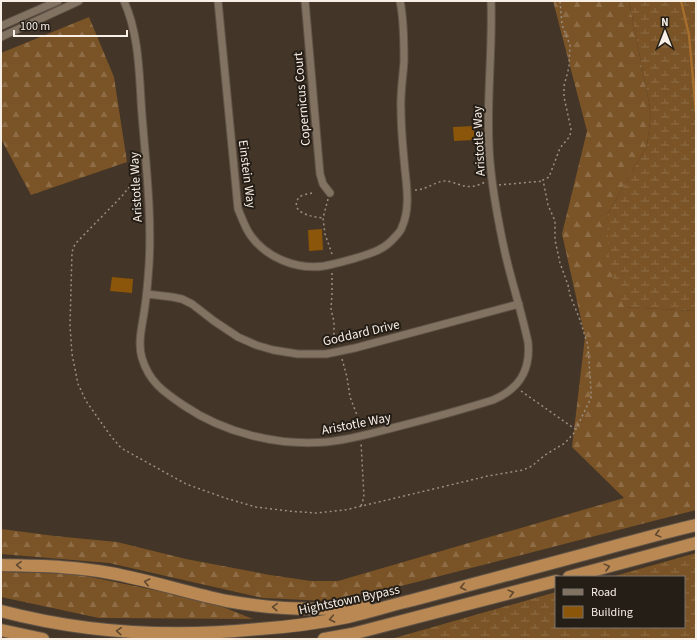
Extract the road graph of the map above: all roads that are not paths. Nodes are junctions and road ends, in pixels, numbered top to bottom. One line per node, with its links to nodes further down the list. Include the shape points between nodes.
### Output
1 (58, 1): 8 (street)
2 (79, 1): 9 (street)
3 (124, 1): 11 (street, Aristotle Way, via 136,41 149,204)
4 (218, 1): 6 (street, Einstein Way, via 238,209 251,236 275,257 292,264 317,266 378,251 401,229 405,218 407,191 401,124 404,45)
5 (305, 1): 10 (street, Copernicus Court, via 320,174 323,184)
6 (400, 1)
7 (491, 1): 12 (street, Aristotle Way, via 488,120 493,183 506,258)
8 (1, 26)
9 (1, 37)
10 (330, 193)
11 (147, 294): 12 (street, Goddard Drive, via 182,299 238,337 273,350 298,354 339,352); 12 (street, Aristotle Way, via 140,344 142,358 147,371 162,390 190,410 228,428 265,438 306,443 360,437 504,395 522,378 527,366 528,342)
12 (519, 304)
13 (696, 525): 18 (highway, Hightstown Bypass, one-way to 18)
14 (696, 543): 16 (highway, one-way to 14)
15 (1, 565): 18 (highway, one-way to 15, via 346,608 263,606 228,601 111,573 69,567)
16 (573, 576)
17 (555, 580): 19 (highway, one-way to 17)
18 (425, 597): 20 (highway, Hightstown Bypass, one-way to 20, via 324,621 268,629 197,633 151,633 89,628 47,622)
19 (490, 598): 23 (highway); 24 (highway)
20 (1, 611)
21 (1, 630): 22 (highway)
22 (43, 639)
23 (324, 639)
24 (365, 639)

